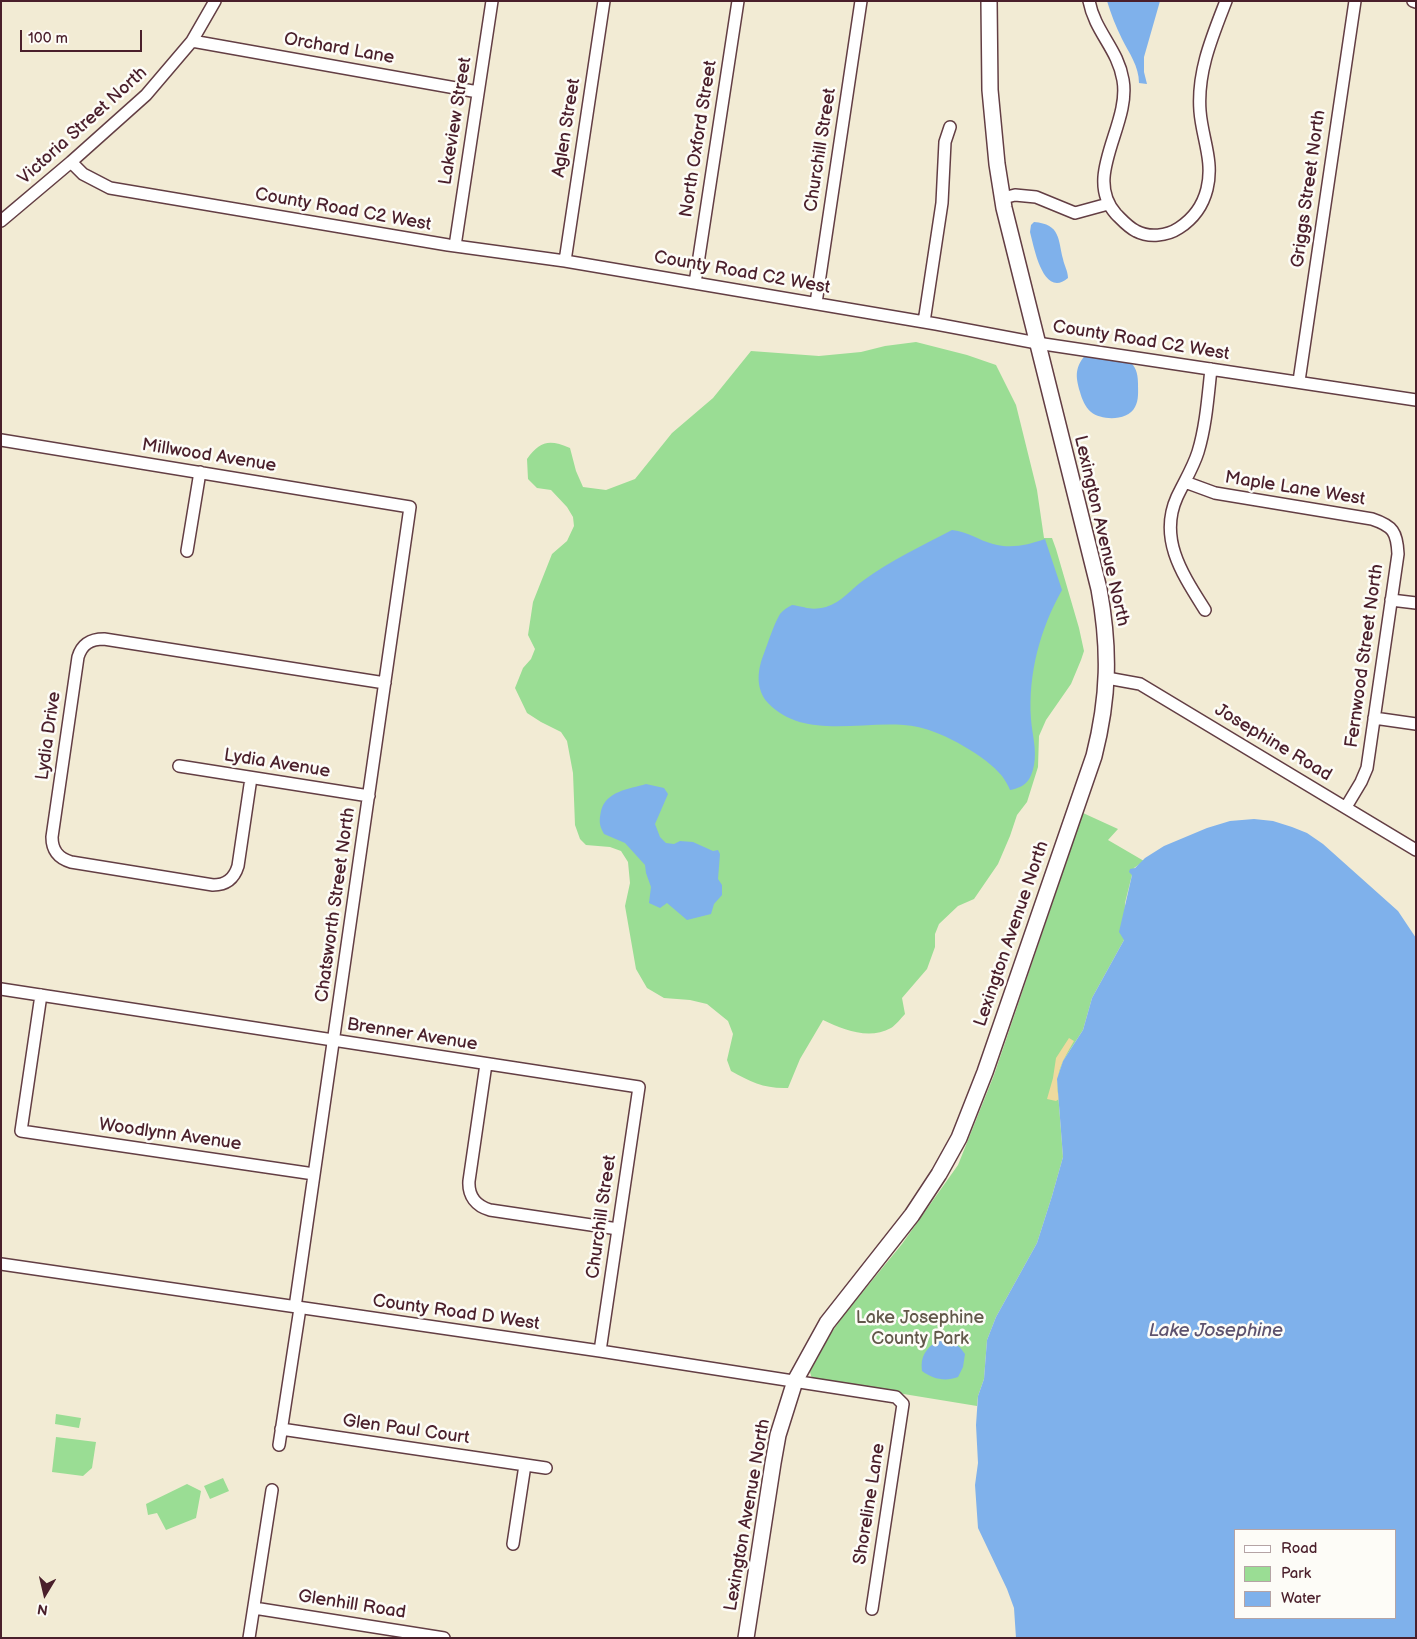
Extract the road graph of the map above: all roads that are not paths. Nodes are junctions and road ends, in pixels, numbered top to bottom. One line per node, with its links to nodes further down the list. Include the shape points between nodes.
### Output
1 (215, 1): 10 (street, Victoria Street North)
2 (492, 1): 11 (street, Lakeview Street)
3 (604, 1): 18 (street, Aglen Street)
4 (738, 1): 19 (street, North Oxford Street)
5 (861, 1): 20 (street, Churchill Street)
6 (989, 1): 14 (main road, Lexington Avenue North, via 990,90)
7 (1089, 1): 15 (street, via 1097,26 1116,54 1124,82 1123,109 1105,163 1103,180)
8 (1226, 1): 15 (street, via 1206,55 1200,83 1200,112 1210,174 1200,207 1191,220 1177,230 1156,236 1128,227)
9 (1355, 1): 24 (street, Griggs Street North)
10 (192, 41): 11 (street, Orchard Lane); 13 (street, Victoria Street North, via 146,95)
11 (478, 92): 17 (street, Lakeview Street)
12 (950, 128): 21 (street, via 945,142 942,203)
13 (71, 162): 16 (street, Victoria Street North); 17 (street, County Road C2 West, via 83,174 110,188)
14 (1003, 198): 15 (street, via 1015,195 1036,197 1075,213); 22 (main road, Lexington Avenue North)
15 (1108, 204)
16 (1, 221)
17 (455, 246): 18 (street, County Road C2 West)
18 (565, 261): 19 (street, County Road C2 West)
19 (695, 283): 20 (street, County Road C2 West)
20 (816, 303): 21 (street, County Road C2 West)
21 (924, 322): 22 (street, County Road C2 West)
22 (1038, 343): 23 (street, County Road C2 West); 35 (main road, Lexington Avenue North, via 1099,589 1106,637)
23 (1211, 369): 24 (street, County Road C2 West); 28 (street, via 1202,440)
24 (1299, 381): 25 (street, County Road C2 West)
25 (1416, 400)
26 (1, 440): 27 (street, Millwood Avenue)
27 (200, 472): 29 (street, Millwood Avenue); 31 (street)
28 (1185, 482): 30 (street, Maple Lane West, via 1215,493 1372,519 1391,527); 34 (street, via 1171,515 1170,540 1179,566)
29 (410, 507): 36 (street, Chatsworth Street North)
30 (1396, 535): 32 (street, Fernwood Street North, via 1398,554)
31 (187, 551)
32 (1391, 600): 33 (street); 37 (street, Fernwood Street North)
33 (1416, 603)
34 (1205, 610)
35 (1107, 678): 42 (street, Josephine Road, via 1140,684); 54 (main road, Lexington Avenue North, via 1094,756 965,1124 922,1201 832,1316)
36 (385, 683): 40 (street, Lydia Drive, via 104,638 96,638 84,645 78,657 52,837 52,845 59,856 71,862 222,884 233,878 238,866); 41 (street, Chatsworth Street North)
37 (1374, 718): 38 (street); 42 (street, Fernwood Street North, via 1367,768)
38 (1416, 724)
39 (179, 766): 40 (street, Lydia Avenue)
40 (251, 778): 41 (street, Lydia Avenue)
41 (369, 796): 46 (street, Chatsworth Street North)
42 (1346, 807): 43 (street, Josephine Road)
43 (1416, 850)
44 (1, 989): 45 (street, Brenner Avenue)
45 (41, 996): 46 (street, Brenner Avenue); 49 (street, Woodlynn Avenue, via 21,1131)
46 (334, 1040): 47 (street, Brenner Avenue); 49 (street, Chatsworth Street North)
47 (486, 1064): 48 (street, Brenner Avenue); 50 (street, via 468,1181 473,1200 490,1210)
48 (639, 1087): 50 (street, Churchill Street)
49 (314, 1174): 52 (street, Chatsworth Street North)
50 (618, 1229): 53 (street, Churchill Street)
51 (1, 1264): 52 (street, County Road D West)
52 (297, 1307): 53 (street, County Road D West); 56 (street, Chatsworth Street North)
53 (600, 1351): 54 (street, County Road D West)
54 (795, 1382): 55 (street, County Road D West, via 896,1397); 66 (main road, Lexington Avenue North, via 775,1454)
55 (903, 1404): 63 (street, Shoreline Lane)
56 (281, 1429): 57 (street, Chatsworth Street North); 58 (street, Glen Paul Court)
57 (279, 1445)
58 (525, 1465): 59 (street, Glen Paul Court); 61 (street)
59 (546, 1468)
60 (272, 1490): 62 (street)
61 (513, 1544)
62 (254, 1608): 64 (street); 65 (street, Glenhill Road)
63 (872, 1609)
64 (249, 1638)
65 (444, 1638)
66 (746, 1638)

